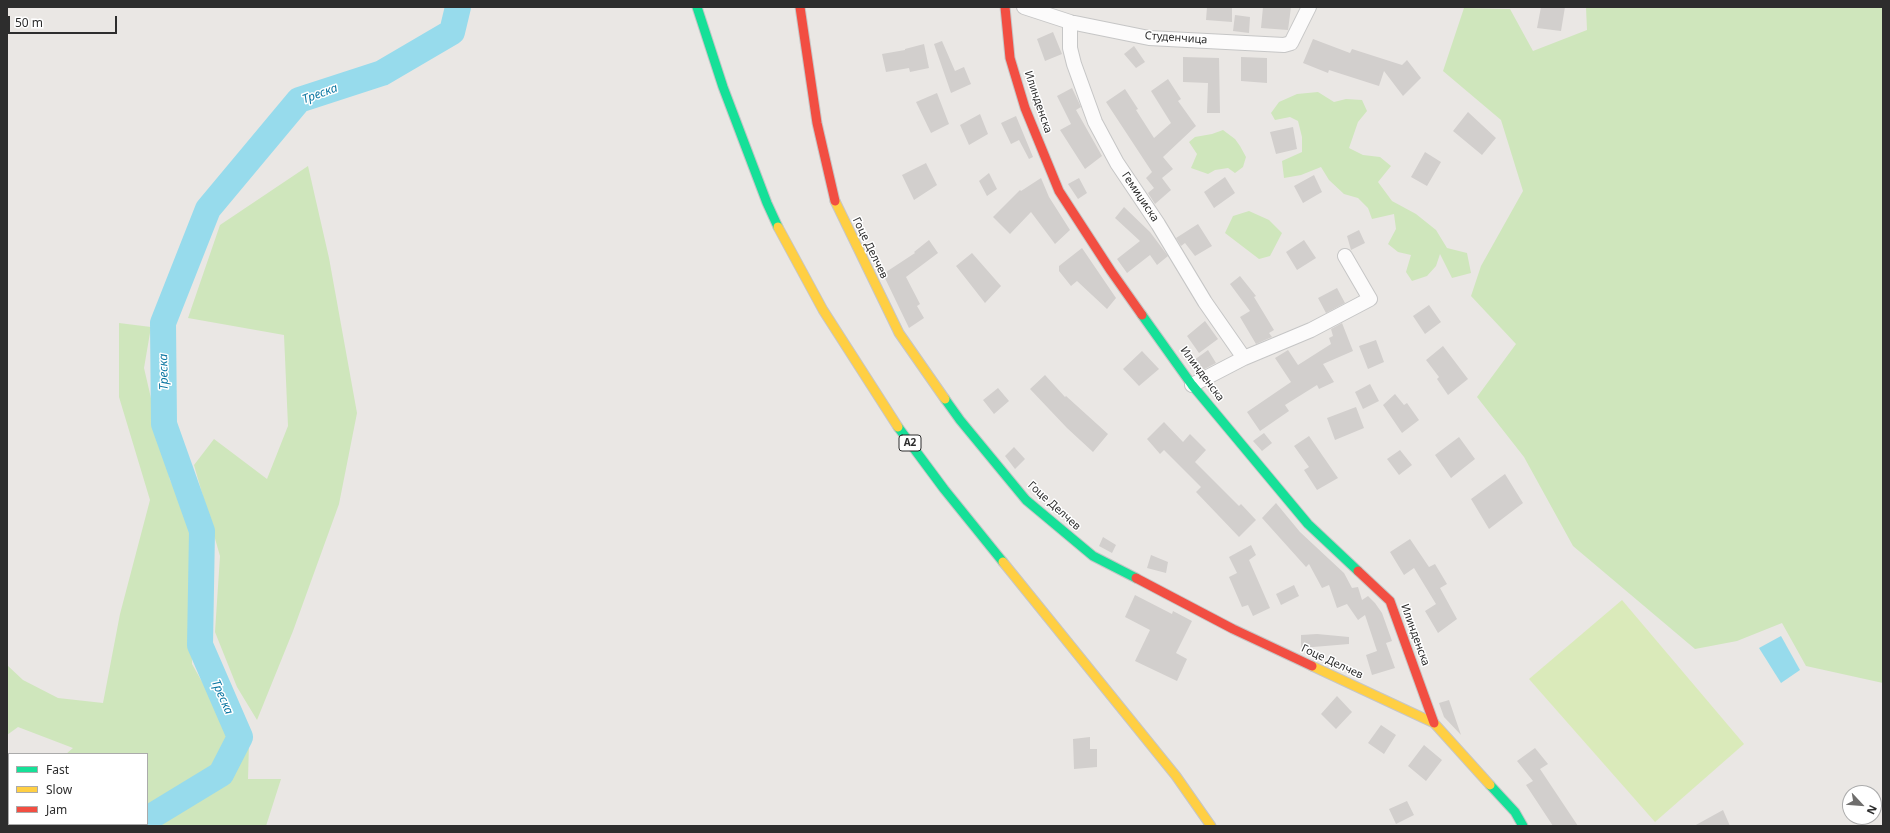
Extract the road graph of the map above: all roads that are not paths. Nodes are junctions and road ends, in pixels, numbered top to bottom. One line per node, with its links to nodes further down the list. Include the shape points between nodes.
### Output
1 (697, 7): 11 (street, A2, via 723,87 764,196 786,243 823,310 896,424 944,489 1176,776)
2 (800, 7): 10 (street, Гоце Делчев, via 817,123 835,203 899,333 960,420 1026,500 1093,556 1233,629)
3 (1006, 7): 9 (street, Илинденска, via 1010,58 1025,108 1059,191 1111,271)
4 (1024, 7): 6 (street, Студенчица)
5 (1310, 7): 6 (street, Студенчица, via 1291,43 1284,45 1149,38)
6 (1070, 22): 8 (street, Гемиџиска, via 1070,48 1074,64 1095,122 1117,163 1158,224 1205,302)
7 (1345, 256): 8 (street, via 1370,299 1311,330)
8 (1244, 358): 9 (street)
9 (1192, 385): 10 (street, Илинденска, via 1308,524 1390,601)
10 (1434, 723): 12 (street, Гоце Делчев, via 1515,812)
11 (1211, 826)
12 (1523, 826)

